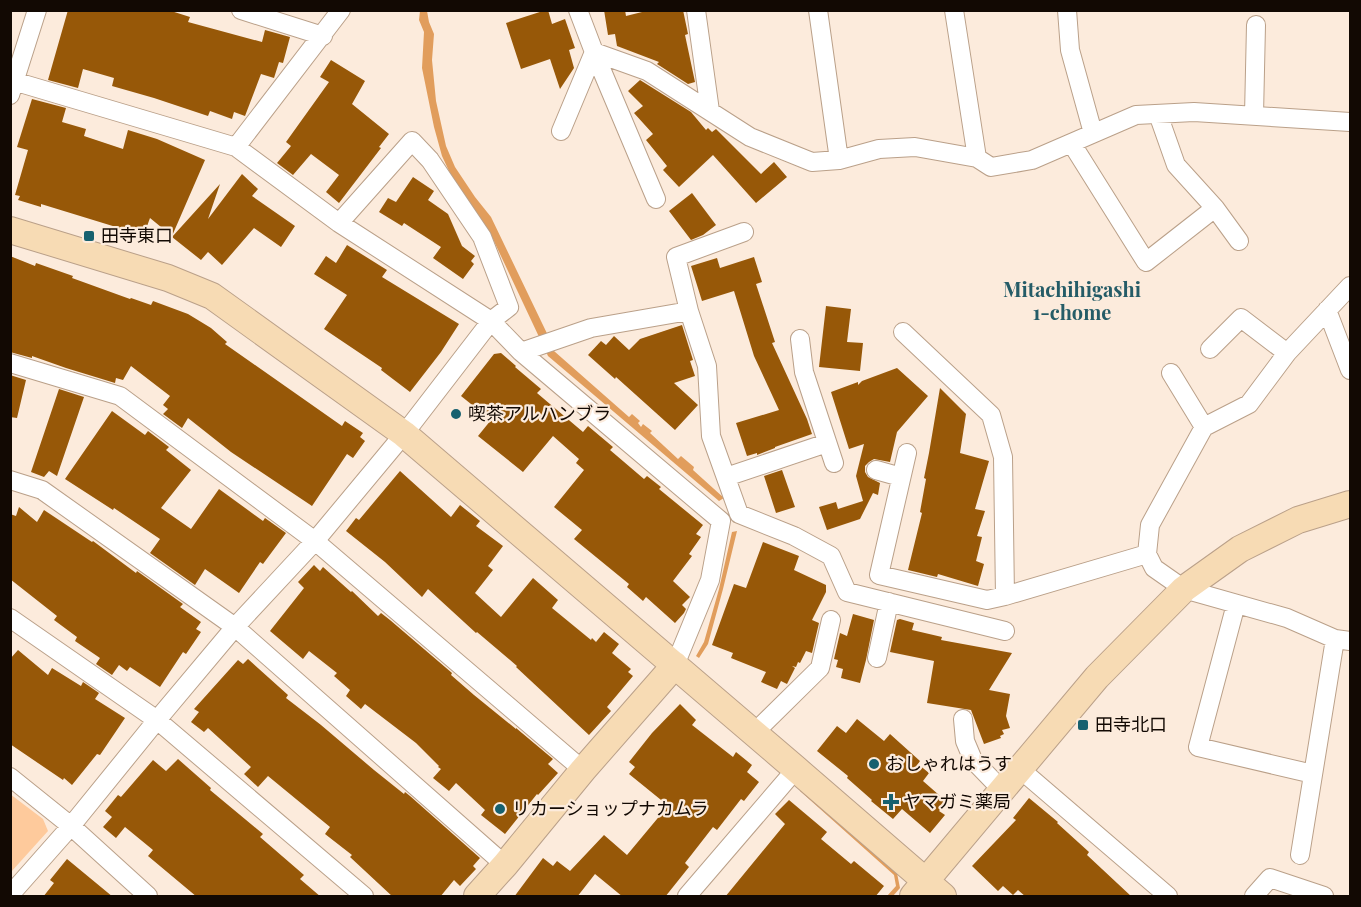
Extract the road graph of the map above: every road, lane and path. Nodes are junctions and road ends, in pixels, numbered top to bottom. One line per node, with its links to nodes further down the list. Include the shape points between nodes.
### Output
1 (37, 10): 12 (street)
2 (241, 10): 10 (street)
3 (341, 10): 10 (street)
4 (579, 10): 11 (street)
5 (696, 10): 13 (street)
6 (818, 10): 22 (street)
7 (954, 10): 21 (street)
8 (1067, 10): 18 (street, via 1070,50)
9 (1256, 25): 15 (street)
10 (323, 36): 20 (street)
11 (594, 52): 13 (street, via 647,71); 17 (street); 23 (street)
12 (12, 86): 20 (street)
13 (710, 111): 22 (street, via 750,137 813,162)
14 (1158, 114): 15 (street); 18 (street, via 1136,115); 24 (street, via 1176,165)
15 (1254, 115): 16 (street)
16 (1350, 122)
17 (561, 131)
18 (1093, 133): 19 (street)
19 (1072, 144): 21 (street, via 1032,160 991,167); 24 (street, via 1146,262)
20 (236, 147): 25 (street)
21 (977, 158): 22 (street, via 915,147 879,149)
22 (839, 160)
23 (656, 199)
24 (1215, 208): 28 (street)
25 (339, 224): 32 (street); 32 (street, via 412,141 430,160 482,237 509,307)
26 (10, 230): 42 (street, via 168,278 212,296)
27 (744, 232): 31 (street, via 676,257)
28 (1239, 241)
29 (1350, 285): 30 (street)
30 (1327, 310): 37 (street); 39 (street)
31 (689, 311): 36 (street, via 591,328); 47 (street, via 707,366 711,436)
32 (491, 321): 36 (street); 42 (street)
33 (903, 332): 56 (street, via 992,415 1004,457)
34 (800, 339): 43 (street, via 804,372)
35 (1210, 349): 37 (street, via 1241,318)
36 (521, 352): 52 (street)
37 (1287, 353): 41 (street, via 1249,404)
38 (10, 363): 53 (street, via 120,396)
39 (1350, 370)
40 (1171, 373): 41 (street)
41 (1204, 427): 54 (street, via 1150,525)
42 (404, 434): 53 (street); 65 (street)
43 (827, 443): 45 (street); 47 (street)
44 (907, 453): 48 (street)
45 (834, 463)
46 (876, 470): 48 (street)
47 (726, 477): 51 (street)
48 (901, 477): 56 (street, via 879,575 987,600)
49 (10, 480): 61 (street, via 42,490)
50 (1350, 504): 55 (street, via 1298,520 1240,549)
51 (739, 514): 52 (street); 57 (street, via 831,556 848,592)
52 (721, 520): 65 (street, via 710,580)
53 (315, 541): 61 (street); 71 (street)
54 (1148, 554): 55 (street, via 1154,568); 56 (street)
55 (1184, 589): 58 (street); 70 (street, via 1097,677)
56 (1005, 596)
57 (889, 602): 62 (street); 64 (street)
58 (1236, 604): 63 (street); 72 (street, via 1198,747)
59 (10, 618): 67 (street)
60 (831, 620): 68 (street, via 820,668)
61 (235, 627): 67 (street); 77 (street)
62 (1005, 631)
63 (1343, 640): 72 (street)
64 (878, 658)
65 (675, 665): 68 (street); 71 (street)
66 (963, 719): 74 (street, via 965,741 973,760)
67 (157, 720): 75 (street); 81 (street)
68 (754, 733): 69 (street)
69 (796, 769): 78 (street); 83 (street)
70 (1020, 769): 74 (street); 84 (street)
71 (583, 770): 77 (street)
72 (1313, 774): 76 (street)
73 (10, 777): 75 (street)
74 (1002, 790): 78 (street)
75 (71, 826): 79 (street); 80 (street)
76 (1300, 855)
77 (505, 865): 82 (street)
78 (927, 892)
79 (10, 895)
80 (148, 897)
81 (364, 897)
82 (477, 897)
83 (687, 897)
84 (1168, 897)
85 (1254, 897): 86 (street, via 1270,878)
86 (1324, 897)

